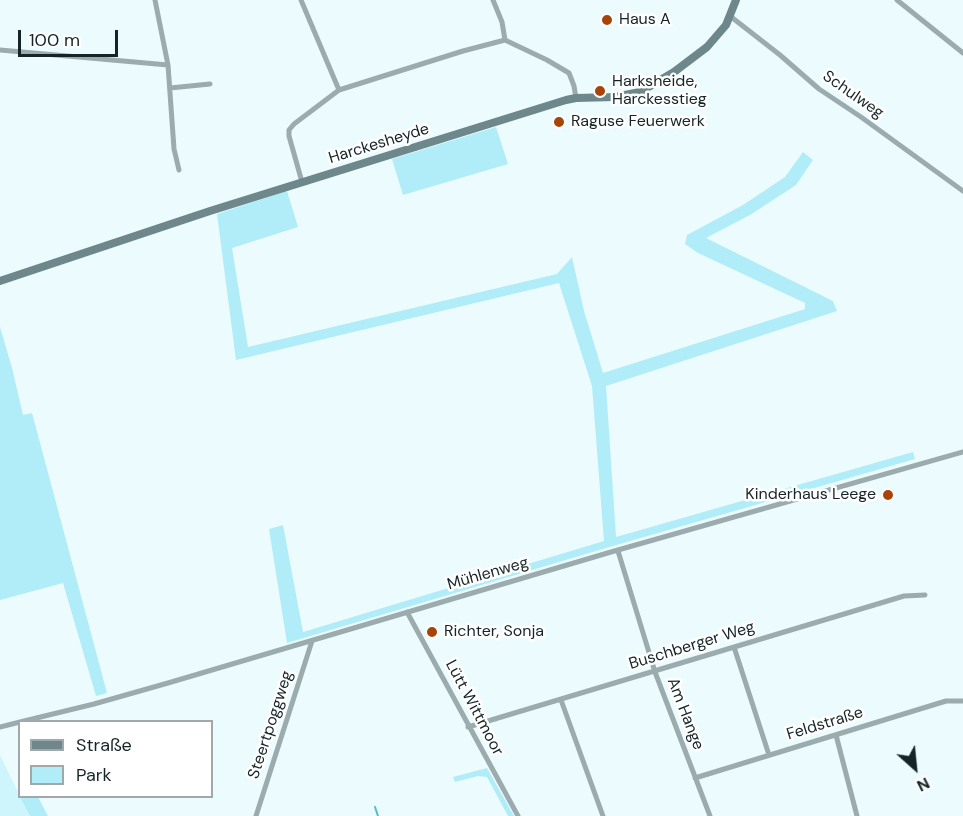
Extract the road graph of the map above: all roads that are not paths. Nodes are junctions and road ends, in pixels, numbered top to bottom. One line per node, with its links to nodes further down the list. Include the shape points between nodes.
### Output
1 (155, 0): 10 (street)
2 (301, 0): 13 (street)
3 (493, 0): 7 (street)
4 (736, 0): 6 (main road, Harckesheyde)
5 (897, 0): 9 (street)
6 (730, 16): 14 (main road, Harckesheyde, via 717,38 657,84 631,95); 17 (street, Schulweg, via 819,89)
7 (505, 40): 13 (street); 14 (street, via 569,73)
8 (0, 50): 10 (street)
9 (963, 53)
10 (168, 65): 12 (street)
11 (210, 84): 12 (street)
12 (170, 88): 15 (street)
13 (339, 90): 16 (street, via 289,130)
14 (576, 98): 16 (main road, Harckesheyde)
15 (179, 170)
16 (302, 182): 18 (main road, Harckesheyde)
17 (963, 191)
18 (0, 281)
19 (963, 452): 20 (street, Mühlenweg)
20 (618, 551): 22 (street, Mühlenweg); 25 (street, Am Hange)
21 (925, 595): 24 (street, Buschberger Weg, via 903,596)
22 (407, 612): 23 (street, Mühlenweg); 31 (street, Lütt Wittmoor)
23 (312, 641): 28 (street, Mühlenweg); 35 (street, Steertpoggweg)
24 (734, 647): 25 (street, Buschberger Weg); 33 (street)
25 (656, 672): 26 (street, Buschberger Weg); 34 (street, Am Hange)
26 (561, 700): 31 (street, Buschberger Weg); 37 (street)
27 (963, 701): 32 (street, Feldstraße, via 946,701)
28 (28, 720)
29 (18, 722): 30 (street, Mühlenweg)
30 (0, 727)
31 (468, 727): 36 (street, Lütt Wittmoor)
32 (836, 735): 33 (street, Feldstraße); 39 (street)
33 (769, 755): 34 (street, Feldstraße)
34 (695, 778): 38 (street, Am Hange)
35 (256, 816)
36 (518, 816)
37 (603, 816)
38 (710, 816)
39 (857, 816)

